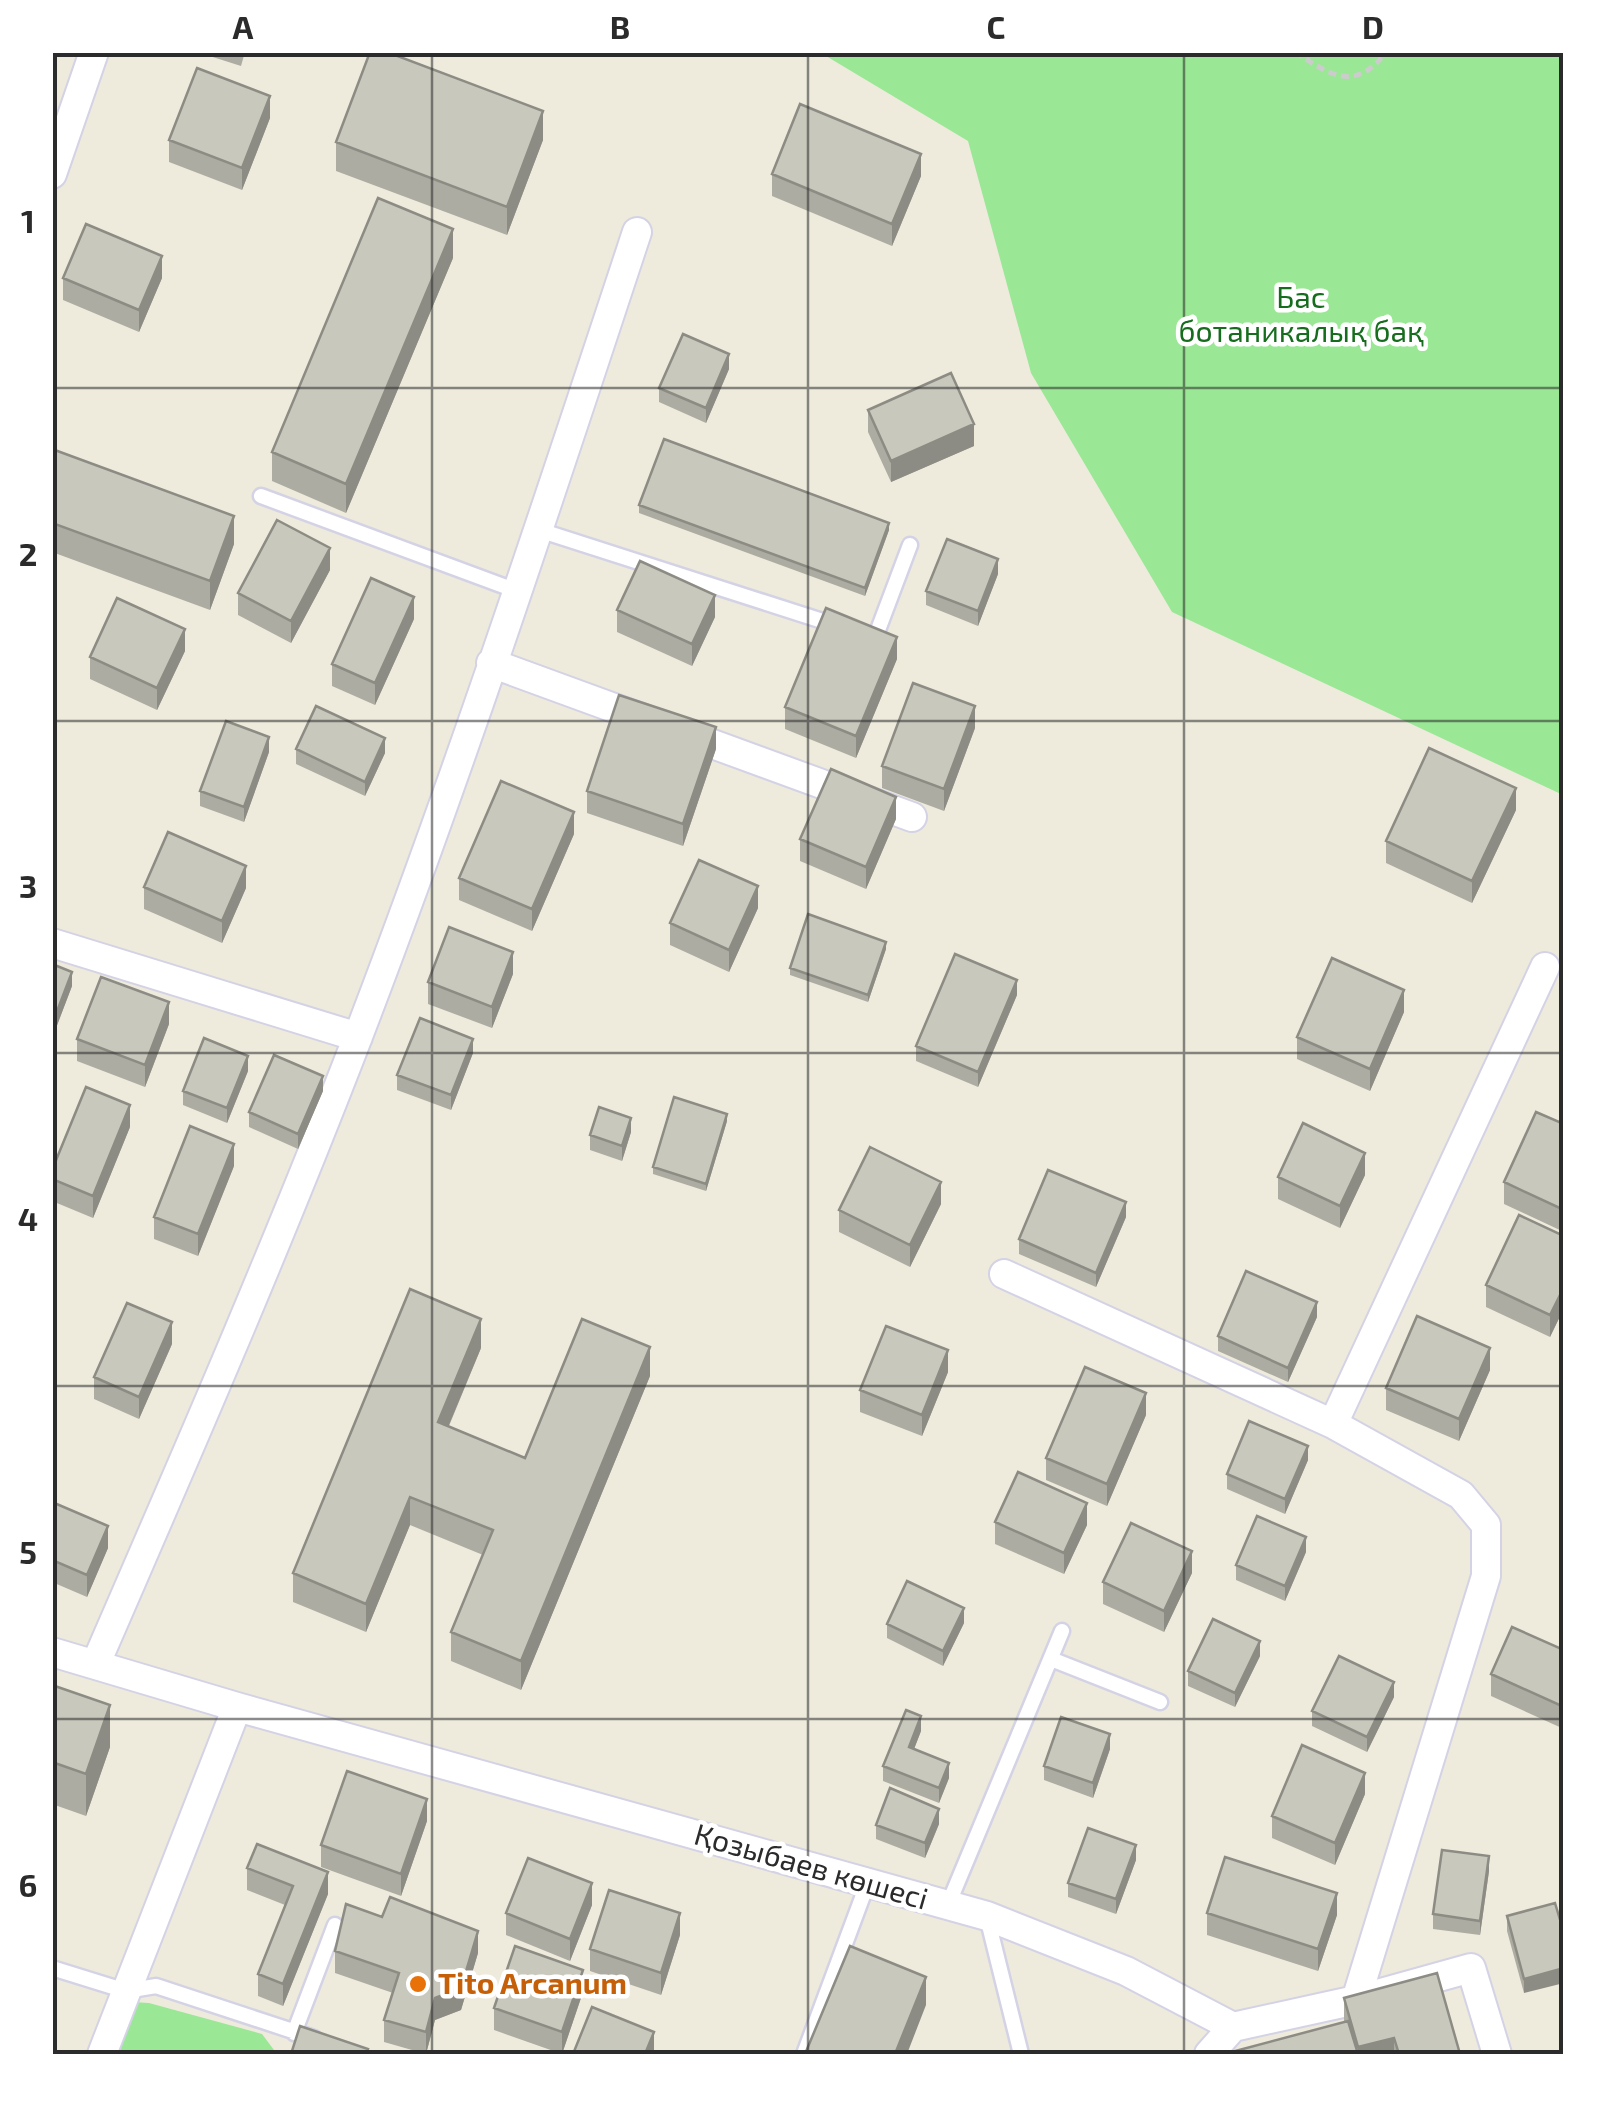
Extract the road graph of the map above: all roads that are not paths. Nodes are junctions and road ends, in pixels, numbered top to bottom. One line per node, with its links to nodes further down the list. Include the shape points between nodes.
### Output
1 (94, 52): 2 (street)
2 (52, 174)
3 (638, 232): 5 (street)
4 (262, 496): 7 (lane)
5 (539, 530): 6 (lane, via 875,638); 7 (street)
6 (910, 545)
7 (517, 591): 8 (street)
8 (491, 663): 9 (street); 12 (street)
9 (912, 817)
10 (52, 942): 12 (street)
11 (1544, 967): 14 (street)
12 (358, 1037): 18 (street)
13 (1004, 1274): 14 (street)
14 (1333, 1424): 27 (street, via 1461,1495 1486,1525 1486,1576)
15 (1062, 1631): 17 (lane)
16 (52, 1652): 18 (street, Қозыбаев көшесі)
17 (1050, 1659): 19 (lane); 22 (lane)
18 (96, 1663): 20 (street, Қозыбаев көшесі)
19 (1160, 1702)
20 (237, 1707): 21 (street, Қозыбаев көшесі); 26 (street)
21 (868, 1882): 22 (street, Қозыбаев көшесі); 32 (lane)
22 (948, 1905): 23 (street, Қозыбаев көшесі)
23 (987, 1916): 28 (street, Қозыбаев көшесі, via 1126,1971); 33 (lane)
24 (335, 1925): 29 (lane)
25 (52, 1968): 26 (lane)
26 (126, 1991): 29 (lane, via 156,1986); 31 (street)
27 (1356, 2000): 28 (street); 35 (street, via 1471,1968)
28 (1233, 2027): 34 (street)
29 (294, 2033): 30 (lane)
30 (323, 2040)
31 (102, 2054)
32 (804, 2054)
33 (1021, 2054)
34 (1209, 2054)
35 (1497, 2054)

